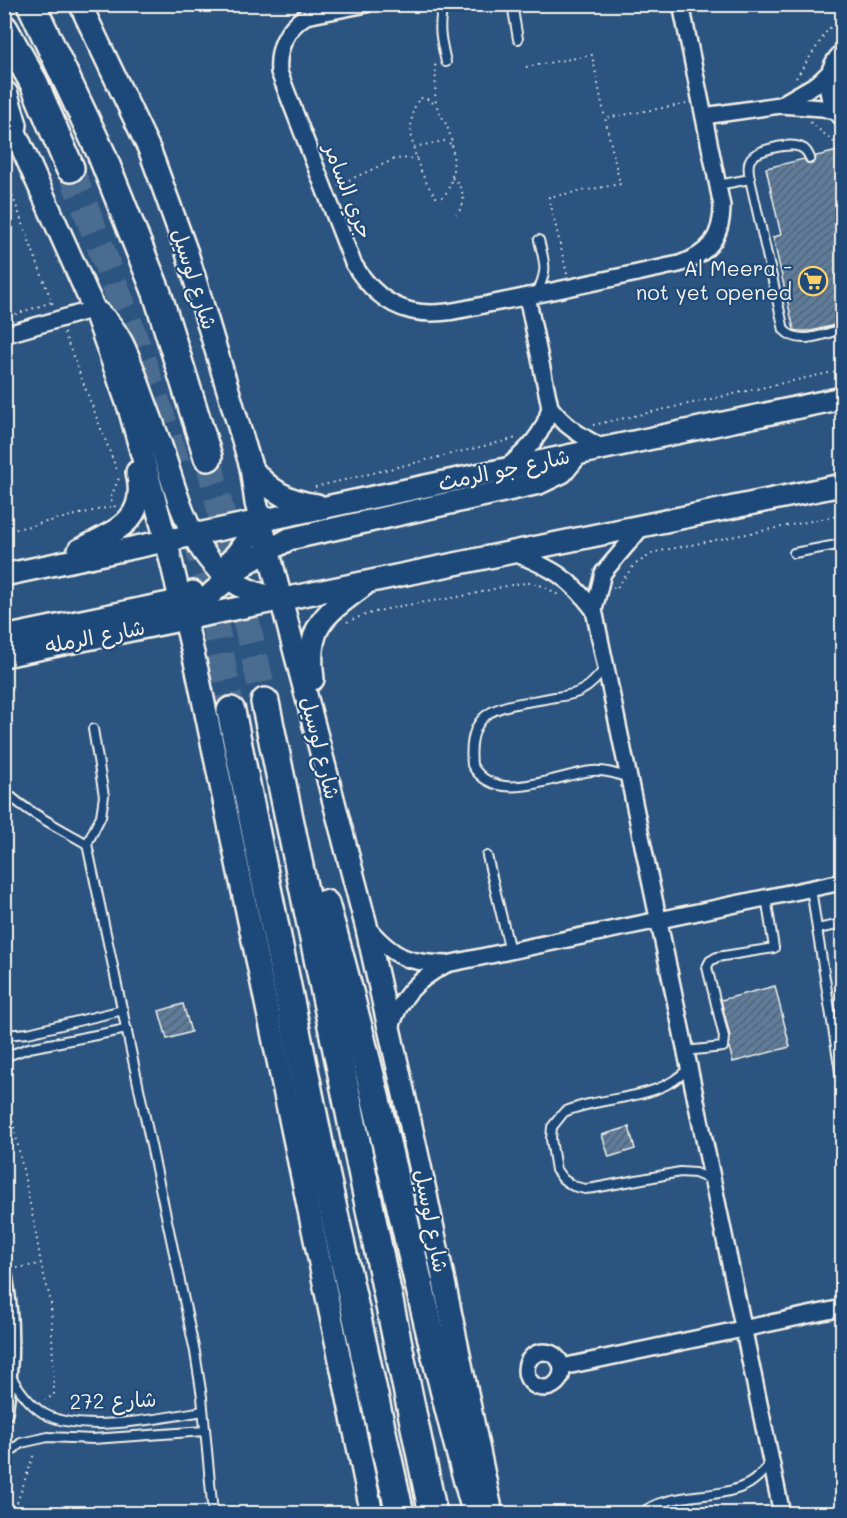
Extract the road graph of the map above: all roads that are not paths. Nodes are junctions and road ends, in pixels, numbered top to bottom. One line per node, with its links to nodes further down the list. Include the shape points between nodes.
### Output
1 (31, 4): 30 (highway, شارع لوسيل, via 101,153 153,283)
2 (80, 4): 31 (main road, شارع لوسيل, via 150,152 197,285)
3 (367, 4): 21 (street, جري السامر, via 306,16 281,45 279,72 353,263 382,296 410,311 435,314)
4 (444, 4): 10 (lane, via 439,28)
5 (512, 4): 8 (lane)
6 (681, 4): 13 (street, جري السامر)
7 (4, 29): 17 (highway, via 34,83)
8 (518, 39)
9 (840, 58): 12 (street, via 818,83); 14 (main road, via 830,79 834,103)
10 (446, 62)
11 (4, 95): 15 (highway)
12 (780, 105): 13 (street); 14 (street)
13 (702, 109): 19 (street, جري السامر)
14 (842, 113)
15 (7, 120): 22 (main road)
16 (810, 158): 18 (lane, via 797,146 762,150 750,159)
17 (70, 168)
18 (750, 179): 19 (lane); 23 (lane, via 784,330 800,339)
19 (718, 185): 21 (street, جري السامر, via 722,206 719,231 697,256 679,264)
20 (539, 240): 21 (lane, via 546,269)
21 (531, 295): 26 (street)
22 (94, 309): 24 (street); 27 (main road); 37 (main road, via 111,324 125,349)
23 (843, 329)
24 (4, 335)
25 (843, 398): 28 (main road, شارع جو الرمث)
26 (550, 406): 28 (street, via 572,429); 32 (street, via 536,441)
27 (135, 426): 38 (main road); 43 (main road, via 134,447 141,486 138,503 121,512 114,533)
28 (605, 449): 29 (main road, شارع جو الرمث)
29 (576, 455): 32 (main road, شارع جو الرمث); 40 (main road, via 561,472 539,483 309,533)
30 (208, 457)
31 (251, 467): 34 (main road, via 276,492 292,500); 35 (main road, شارع لوسيل)
32 (504, 471): 34 (main road, شارع جو الرمث)
33 (840, 486): 36 (main road)
34 (330, 507): 35 (main road, شارع جو الرمث)
35 (261, 521): 37 (main road, شارع جو الرمث); 40 (main road, شارع لوسيل); 45 (main road)
36 (642, 527): 41 (main road); 49 (street, via 603,573)
37 (193, 535): 38 (main road, شارع جو الرمث); 45 (main road, via 204,555)
38 (166, 540): 43 (main road); 48 (main road)
39 (843, 544): 42 (lane)
40 (268, 550): 45 (main road); 47 (main road, شارع لوسيل)
41 (514, 552): 46 (main road); 49 (street, via 568,580)
42 (794, 553)
43 (63, 561): 44 (main road)
44 (4, 575)
45 (224, 576): 47 (main road, via 254,593); 48 (main road, via 208,584)
46 (368, 582): 47 (main road); 55 (main road, via 327,615 314,634 310,653 315,694)
47 (282, 599): 48 (main road); 55 (main road, شارع لوسيل)
48 (183, 609): 50 (main road); 51 (main road, شارع الرمله); 92 (main road)
49 (594, 610): 52 (street)
50 (4, 638)
51 (4, 656)
52 (605, 668): 57 (street); 57 (lane, via 589,686 574,694 484,715 472,735 472,765 485,780 502,787 592,771)
53 (265, 702): 59 (highway, شارع لوسيل)
54 (231, 711): 93 (highway, via 324,1168)
55 (313, 721): 67 (main road, شارع لوسيل)
56 (93, 729): 60 (lane, via 104,796 101,816)
57 (628, 778): 65 (street)
58 (4, 788): 60 (lane, via 22,807)
59 (292, 827): 94 (highway, شارع لوسيل); 95 (highway, via 317,877 343,968)
60 (87, 844): 71 (lane)
61 (487, 856): 69 (lane)
62 (843, 882): 63 (street)
63 (811, 888): 64 (street); 68 (lane)
64 (766, 897): 65 (street); 75 (lane, via 774,948 717,957 707,967 723,1047)
65 (658, 920): 69 (street); 75 (street)
66 (843, 924): 68 (lane)
67 (366, 925): 70 (street, via 407,960); 73 (main road, شارع لوسيل)
68 (817, 929): 77 (lane)
69 (510, 951): 70 (street)
70 (447, 964): 73 (street, via 409,991)
71 (123, 1010): 72 (lane); 74 (lane)
72 (127, 1029): 76 (lane, via 29,1048); 86 (lane, via 195,1352)
73 (390, 1031): 96 (main road, شارع لوسيل)
74 (4, 1035)
75 (685, 1051): 78 (street)
76 (4, 1057)
77 (841, 1059): 79 (lane)
78 (689, 1068): 80 (street); 80 (lane, via 658,1090 564,1112 551,1133 556,1170 568,1183 585,1189 680,1172)
79 (843, 1084)
80 (712, 1180): 83 (street)
81 (9, 1272): 85 (street)
82 (843, 1308): 83 (street)
83 (743, 1330): 84 (street); 90 (street)
84 (562, 1367)
85 (9, 1373): 86 (lane, شارع 272, via 33,1406 71,1423); 87 (street)
86 (203, 1411): 88 (lane)
87 (4, 1413)
88 (205, 1431): 89 (lane, شارع 272, via 93,1439 60,1436 28,1441); 91 (lane)
89 (4, 1457)
90 (771, 1463): 97 (lane, via 751,1482 738,1488 654,1504); 98 (street)
91 (213, 1514)
92 (372, 1514)
93 (400, 1514)
94 (433, 1514)
95 (477, 1514)
96 (492, 1514)
97 (641, 1514)
98 (782, 1514)

